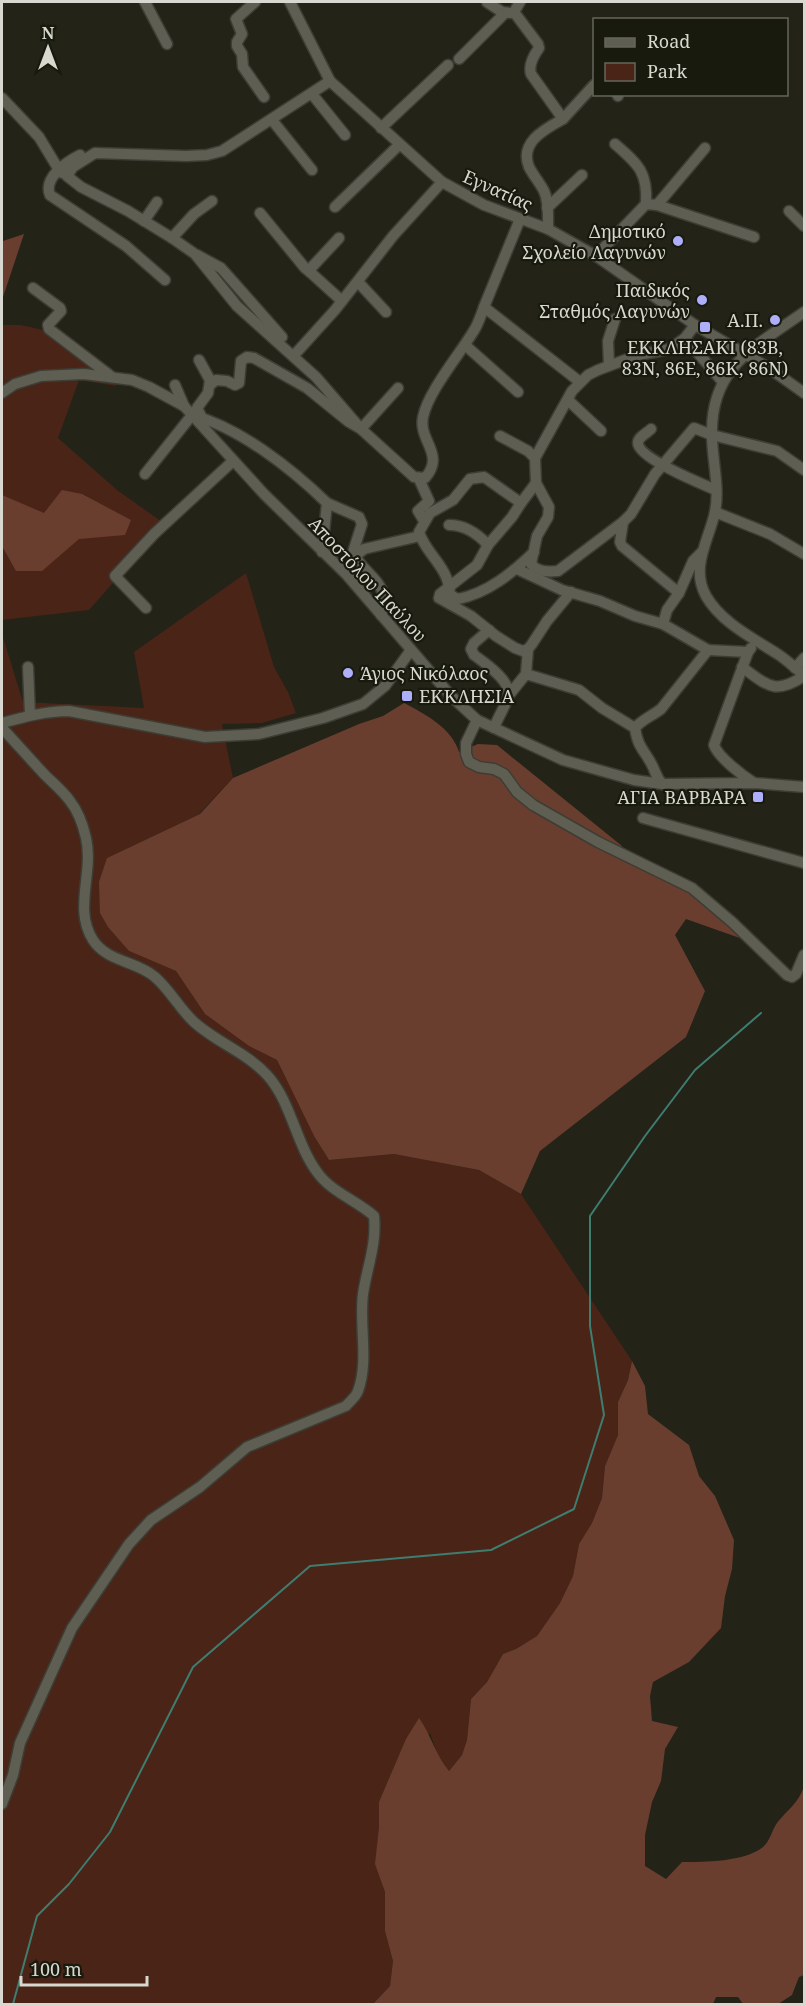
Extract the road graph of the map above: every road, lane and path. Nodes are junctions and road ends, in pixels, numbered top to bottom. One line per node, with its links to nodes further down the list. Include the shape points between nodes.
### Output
1 (145, 2): 7 (street)
2 (255, 2): 13 (street, via 236,19 242,34 237,46 243,67)
3 (290, 2): 10 (street, Εγνατίας)
4 (487, 2): 6 (street)
5 (520, 2): 6 (street)
6 (509, 12): 8 (street); 15 (street, via 538,44 531,74)
7 (167, 44)
8 (459, 59)
9 (448, 65): 17 (street)
10 (330, 81): 12 (street); 17 (street, Εγνατίας)
11 (593, 86): 15 (street)
12 (312, 94): 16 (street); 18 (street)
13 (264, 97)
14 (2, 98): 23 (street, via 39,137)
15 (563, 119): 30 (street, via 528,145 528,165 544,192)
16 (272, 120): 22 (street); 23 (street, via 222,151 207,155 95,153)
17 (381, 128): 20 (street, Εγνατίας)
18 (345, 135)
19 (615, 144): 28 (street, via 641,171)
20 (399, 145): 25 (street, Εγνατίας); 29 (street)
21 (705, 147): 28 (street)
22 (312, 170)
23 (63, 173): 34 (street, via 81,187); 43 (street, via 49,186 50,195 126,246)
24 (582, 175): 30 (street)
25 (442, 182): 33 (street, Εγνατίας); 44 (street, via 393,236)
26 (212, 201): 37 (street)
27 (157, 202): 34 (street)
28 (652, 205): 38 (street); 41 (street)
29 (335, 207)
30 (547, 208): 36 (street)
31 (789, 211): 35 (street)
32 (260, 213): 42 (street)
33 (520, 219): 36 (street, Εγνατίας); 47 (street)
34 (144, 220): 37 (street)
35 (804, 226)
36 (548, 229): 41 (street, Εγνατίας)
37 (172, 237): 40 (street)
38 (754, 237)
39 (339, 238): 42 (street)
40 (195, 254): 54 (street, via 221,268); 57 (street, via 237,306)
41 (596, 256): 51 (street, Εγνατίας)
42 (310, 272): 46 (street)
43 (165, 280)
44 (359, 282): 46 (street); 48 (street)
45 (33, 288): 59 (street, via 61,310 49,329)
46 (342, 301): 54 (street)
47 (484, 307): 53 (street); 61 (street)
48 (386, 312)
49 (804, 312): 55 (street)
50 (615, 319): 58 (street, via 608,341)
51 (695, 325): 52 (street); 55 (street, Εγνατίας)
52 (685, 338): 58 (street, via 670,349); 60 (street)
53 (465, 345): 65 (street); 81 (street, via 425,408 422,429 434,456 430,473)
54 (297, 352): 57 (street)
55 (744, 354): 60 (street); 67 (street, Εγνατίας)
56 (199, 360): 63 (street)
57 (303, 365): 71 (street)
58 (609, 365): 61 (street)
59 (112, 377): 66 (street, Αποστόλου Παύλου, via 41,376 15,384); 69 (street, Αποστόλου Παύλου, via 132,380)
60 (722, 381): 74 (street)
61 (580, 382): 68 (street)
62 (175, 385): 69 (street)
63 (210, 385): 70 (street, via 197,405); 71 (street, via 216,380 239,383 241,361 254,358 307,388)
64 (398, 388): 71 (street)
65 (518, 392)
66 (2, 393)
67 (804, 393)
68 (568, 400): 73 (street); 76 (street)
69 (184, 406): 70 (street, Αποστόλου Παύλου)
70 (198, 420): 77 (street, Αποστόλου Παύλου); 80 (street); 85 (street, via 220,424 268,454)
71 (361, 429): 81 (street)
72 (651, 429): 78 (street, via 639,438 639,447)
73 (601, 431)
74 (712, 435): 78 (street, via 694,428); 79 (street, via 777,451); 83 (street)
75 (500, 436): 76 (street)
76 (535, 458): 82 (street)
77 (233, 461): 94 (street, Αποστόλου Παύλου); 105 (street, via 115,576)
78 (663, 466): 83 (street); 90 (street)
79 (804, 470)
80 (145, 474)
81 (418, 479): 84 (street)
82 (536, 483): 86 (street); 95 (street, via 549,507)
83 (716, 490): 88 (street)
84 (429, 501): 87 (street, via 434,497); 89 (street, via 418,511)
85 (327, 503): 94 (street); 98 (street, via 359,517 362,524)
86 (521, 503): 87 (street, via 484,477 470,478 453,500); 93 (street)
87 (442, 506): 89 (street)
88 (715, 512): 96 (street); 97 (street, via 770,534)
89 (424, 521): 92 (street, via 419,527)
90 (623, 522): 100 (street); 104 (street, via 622,546)
91 (449, 525): 93 (street, via 461,525)
92 (420, 536): 98 (street, via 364,549); 102 (street)
93 (488, 545): 102 (street, via 477,565)
94 (322, 552): 106 (street, Αποστόλου Παύλου)
95 (534, 552): 99 (street); 100 (street, via 534,568)
96 (702, 552): 104 (street, via 693,561); 109 (street, via 700,574 706,594 722,614)
97 (804, 554)
98 (355, 556): 106 (street, via 380,585)
99 (517, 569): 101 (street); 102 (street, via 466,597 453,598)
100 (558, 571): 101 (street)
101 (548, 584): 103 (street)
102 (450, 586): 108 (street, via 439,598)
103 (571, 592): 107 (street); 110 (street)
104 (679, 593): 107 (street, via 667,609)
105 (146, 608)
106 (381, 615): 111 (street, Αποστόλου Παύλου)
107 (663, 624): 112 (street)
108 (489, 630): 110 (street, via 515,648); 119 (street, via 471,650 504,680)
109 (757, 642): 113 (street); 117 (street)
110 (528, 649): 118 (street)
111 (411, 650): 120 (street, via 385,686 363,704 259,734 205,737 84,713 56,711); 121 (street, Αποστόλου Παύλου)
112 (708, 650): 113 (street); 125 (street, via 661,709)
113 (748, 652): 116 (street)
114 (804, 658): 117 (street)
115 (28, 667): 120 (street)
116 (742, 667): 117 (street, via 777,688 790,684); 126 (street, via 714,745)
117 (801, 673)
118 (526, 674): 119 (street); 125 (street, via 579,690)
119 (509, 695): 124 (street)
120 (30, 715): 122 (street)
121 (477, 720): 124 (street, Αποστόλου Παύλου); 132 (street, via 466,742 466,758 470,762 504,774 533,805 598,842 692,888 787,975 796,974)
122 (2, 723)
123 (2, 728): 133 (street, via 70,801 82,823 88,862 83,914 95,943 107,954 148,971 194,1022 267,1075 317,1173 374,1216 375,1228 363,1293 364,1349 358,1393 346,1406 247,1447 200,1488 151,1520 129,1544 68,1636 20,1743)
124 (494, 728): 127 (street, Αποστόλου Παύλου, via 563,760)
125 (635, 728): 127 (street, via 638,743)
126 (754, 783): 127 (street, Αποστόλου Παύλου); 128 (street, Αποστόλου Παύλου)
127 (662, 784)
128 (804, 787)
129 (643, 818): 130 (street)
130 (800, 862): 131 (street)
131 (804, 868)
132 (804, 955)
133 (2, 1804)

